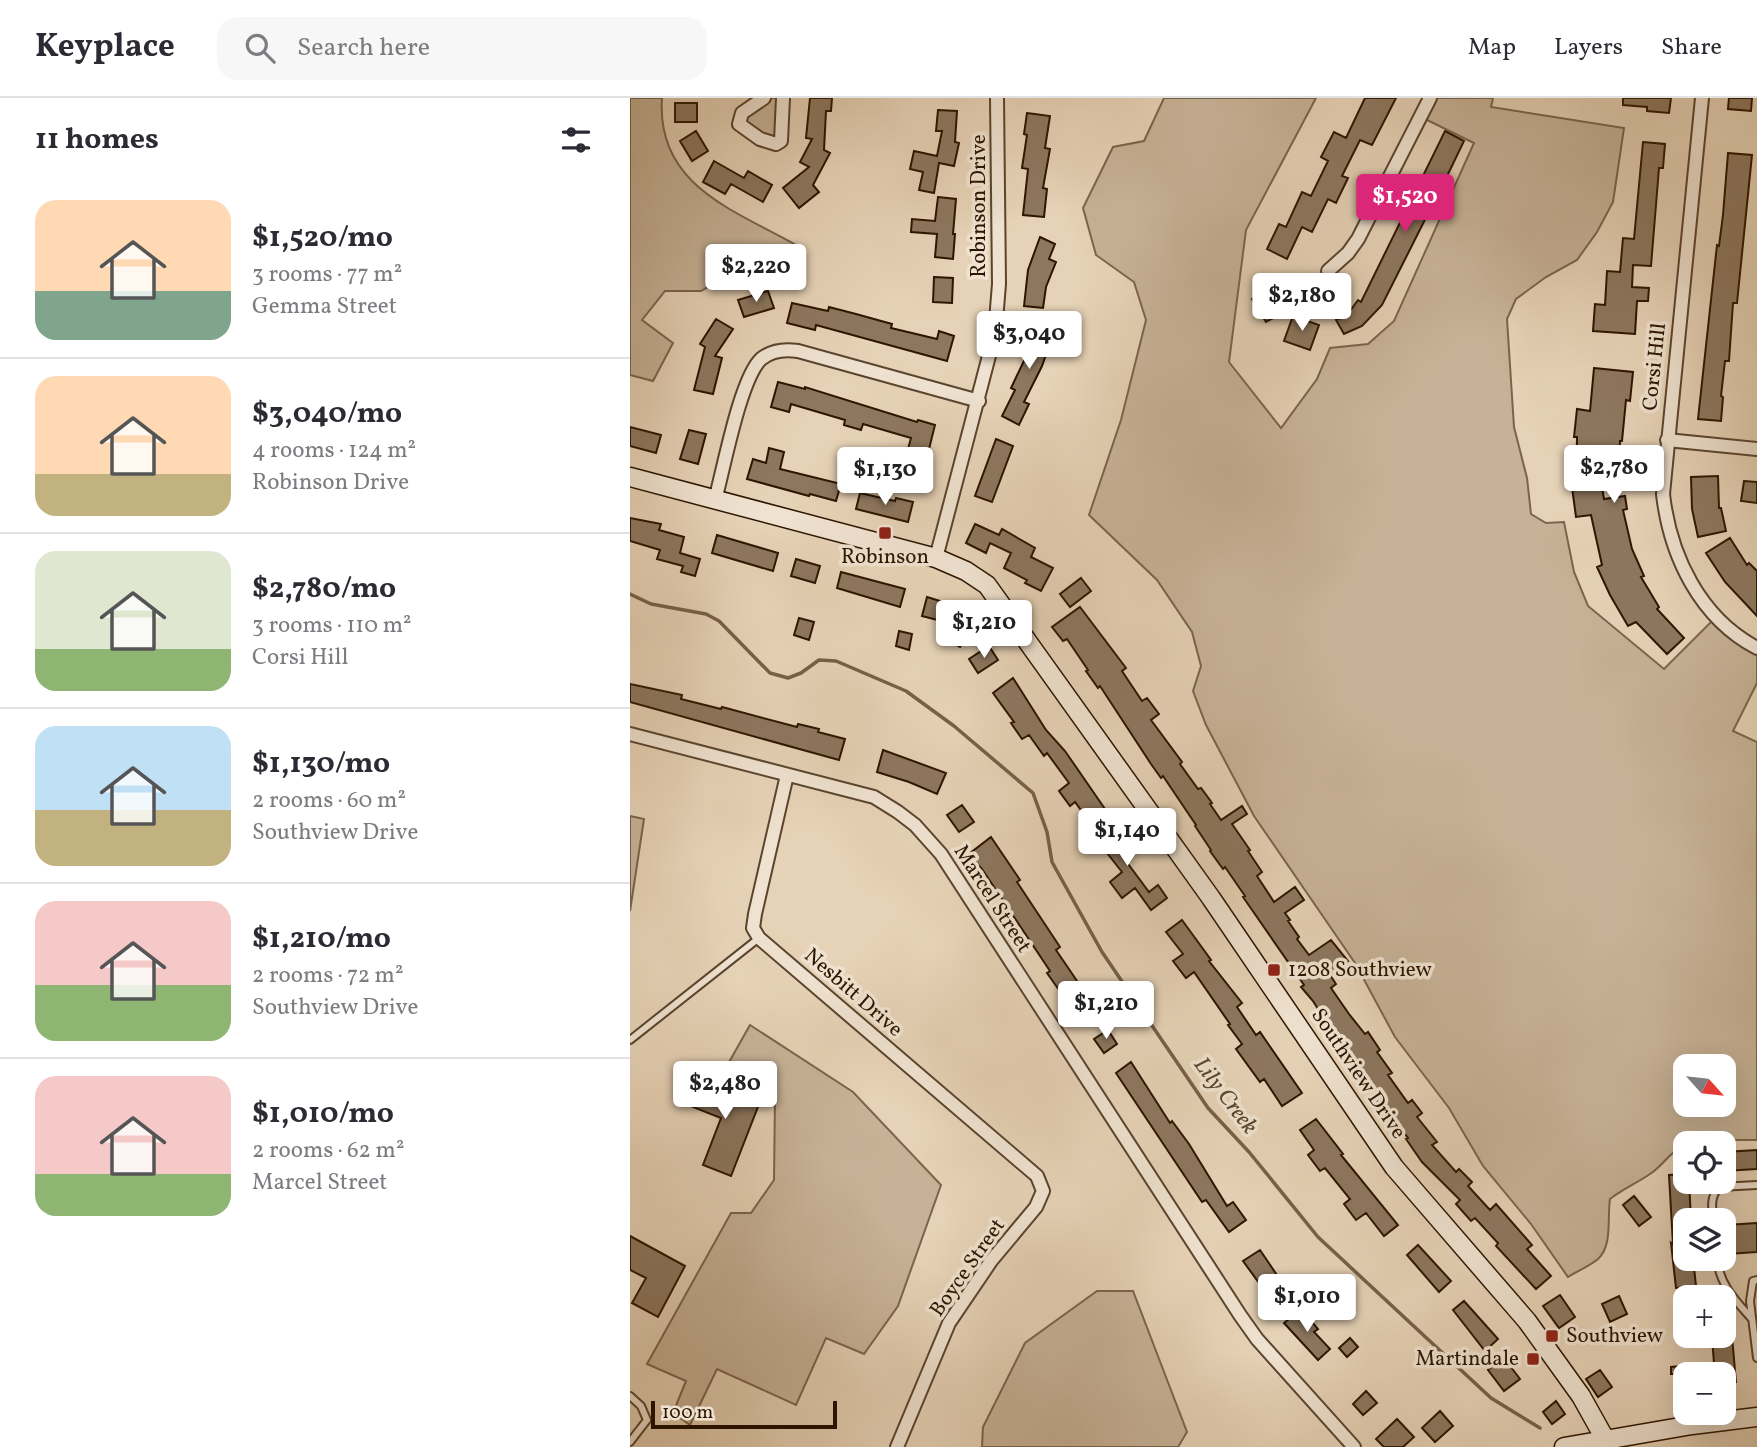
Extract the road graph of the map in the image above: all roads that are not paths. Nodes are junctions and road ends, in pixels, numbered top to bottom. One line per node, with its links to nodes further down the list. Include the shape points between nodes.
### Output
1 (764, 98): 2 (street, via 742,113 739,124 776,144 783,132)
2 (783, 98)
3 (998, 98): 7 (street, Robinson Drive, via 998,308)
4 (1430, 98): 6 (street, via 1357,239)
5 (1702, 98): 8 (street, Corsi Hill)
6 (1328, 271)
7 (979, 401): 11 (street, via 798,351 772,353 761,359 748,378); 12 (street, Robinson Drive)
8 (1667, 440): 9 (street); 13 (street, Corsi Hill, via 1663,494 1667,523 1686,574 1705,604 1735,635)
9 (1757, 449)
10 (630, 477): 11 (street, Southview Drive)
11 (715, 500): 12 (street, Southview Drive)
12 (936, 558): 27 (street, Southview Drive, via 977,577 995,593 1394,1167 1527,1321 1581,1396)
13 (1757, 648)
14 (630, 734): 15 (street, Marcel Street)
15 (787, 775): 16 (street, via 755,914 753,928); 30 (street, Marcel Street, via 874,797 928,838 1245,1323)
16 (759, 938): 17 (lane); 19 (street, Nesbitt Drive, via 1037,1176)
17 (630, 1040)
18 (1757, 1185): 20 (lane, via 1719,1187)
19 (1043, 1191): 29 (street, Boyce Street, via 1036,1207 991,1261 949,1323)
20 (1712, 1208)
21 (1718, 1271): 23 (lane, via 1727,1292)
22 (1757, 1280): 23 (lane, via 1750,1301)
23 (1752, 1320): 24 (lane)
24 (1757, 1358)
25 (630, 1396): 28 (lane, via 647,1420)
26 (1757, 1417): 27 (street)
27 (1605, 1439): 31 (street)
28 (630, 1441)
29 (897, 1447)
30 (1354, 1447)
31 (1564, 1447)

